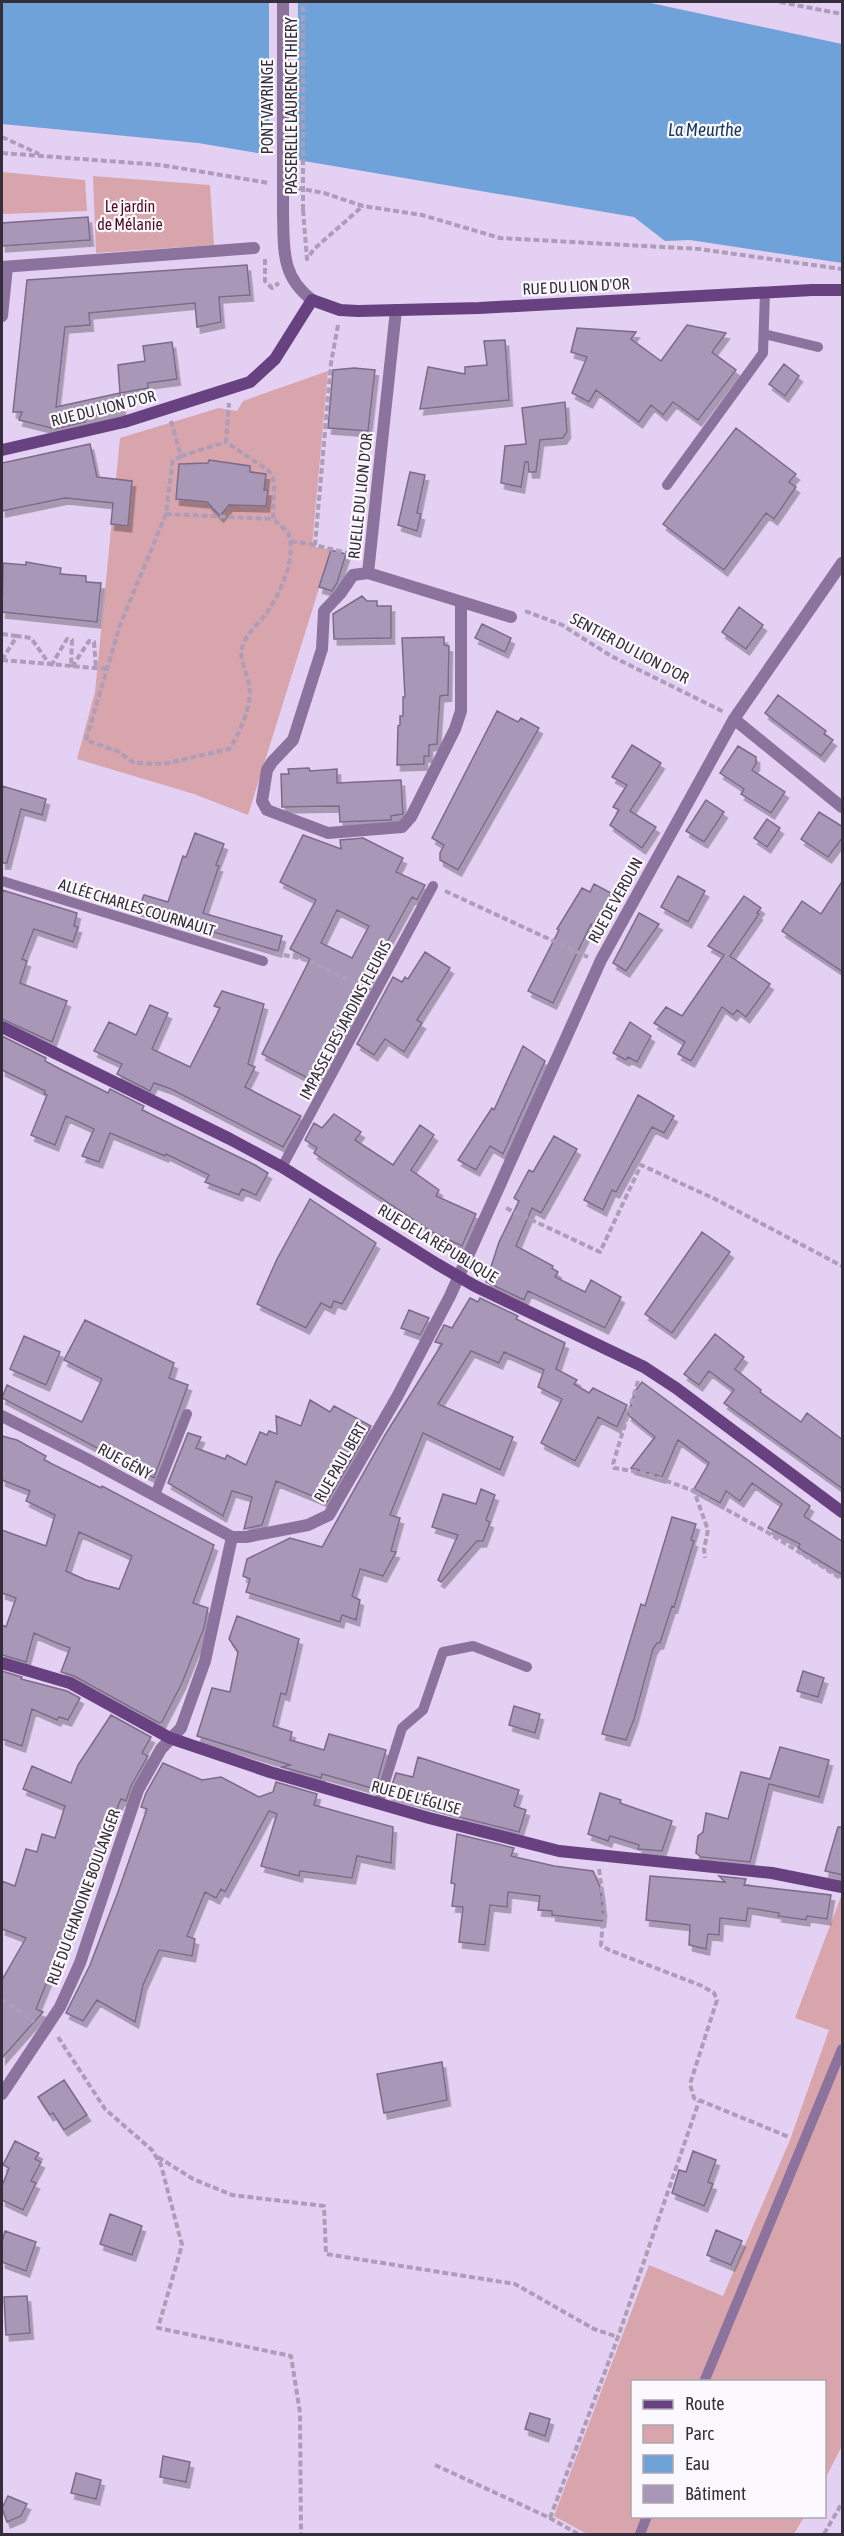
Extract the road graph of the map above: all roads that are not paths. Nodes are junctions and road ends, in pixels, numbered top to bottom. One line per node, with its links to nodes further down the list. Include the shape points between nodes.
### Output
1 (283, 2): 2 (street, PONT VAYRINGE, bridge)
2 (283, 213): 7 (street, RUE DU LION D'OR, via 284,256 296,287)
3 (260, 248): 4 (street)
4 (4, 267): 9 (street)
5 (843, 290): 6 (main road, RUE DU LION D'OR)
6 (765, 292): 8 (main road, RUE DU LION D'OR); 10 (lane)
7 (312, 300): 8 (main road, RUE DU LION D'OR, via 340,310); 12 (main road, RUE DU LION D'OR, via 275,359 250,382 124,423)
8 (396, 310): 15 (street, RUELLE DU LION D'OR)
9 (2, 316)
10 (764, 334): 11 (lane); 13 (lane, via 763,353)
11 (818, 347)
12 (2, 450)
13 (667, 485)
14 (843, 563): 18 (street, RUE DE VERDUN)
15 (369, 566): 16 (street, RUELLE DU LION D'OR); 16 (street, via 353,574 327,605 322,649 293,740 272,762 264,784 262,801 267,810 319,832 337,834 402,827 411,817 459,720)
16 (461, 602): 17 (street, RUELLE DU LION D'OR)
17 (511, 617)
18 (734, 718): 19 (street); 25 (street, RUE DE VERDUN, via 600,962)
19 (843, 807)
20 (2, 881): 22 (lane, ALLÉE CHARLES COURNAULT)
21 (433, 886): 24 (lane, IMPASSE DES JARDINS FLEURIS)
22 (263, 961)
23 (2, 1028): 24 (main road, RUE DE LA RÉPUBLIQUE)
24 (282, 1167): 25 (main road, RUE DE LA RÉPUBLIQUE)
25 (459, 1276): 29 (main road, RUE DE LA RÉPUBLIQUE, via 644,1367); 30 (street, RUE PAUL BERT, via 397,1397 328,1515 308,1525)
26 (187, 1414): 28 (lane)
27 (2, 1416): 28 (street, RUE GÉNY)
28 (155, 1495): 30 (street, RUE GÉNY)
29 (843, 1512)
30 (232, 1537): 33 (street, via 205,1661 181,1728)
31 (2, 1663): 33 (main road, RUE DE L'ÉGLISE, via 70,1683)
32 (527, 1667): 34 (lane, via 473,1646 443,1652 423,1710 402,1728)
33 (170, 1738): 34 (main road, RUE DE L'ÉGLISE); 37 (street, RUE DU CHANOINE BOULANGER, via 138,1790 80,1963 60,2007)
34 (378, 1804): 35 (main road, RUE DE L'ÉGLISE, via 559,1851 772,1873)
35 (843, 1887)
36 (843, 2049): 38 (lane)
37 (2, 2094)
38 (705, 2380)
39 (647, 2518): 40 (lane)
40 (640, 2534)

